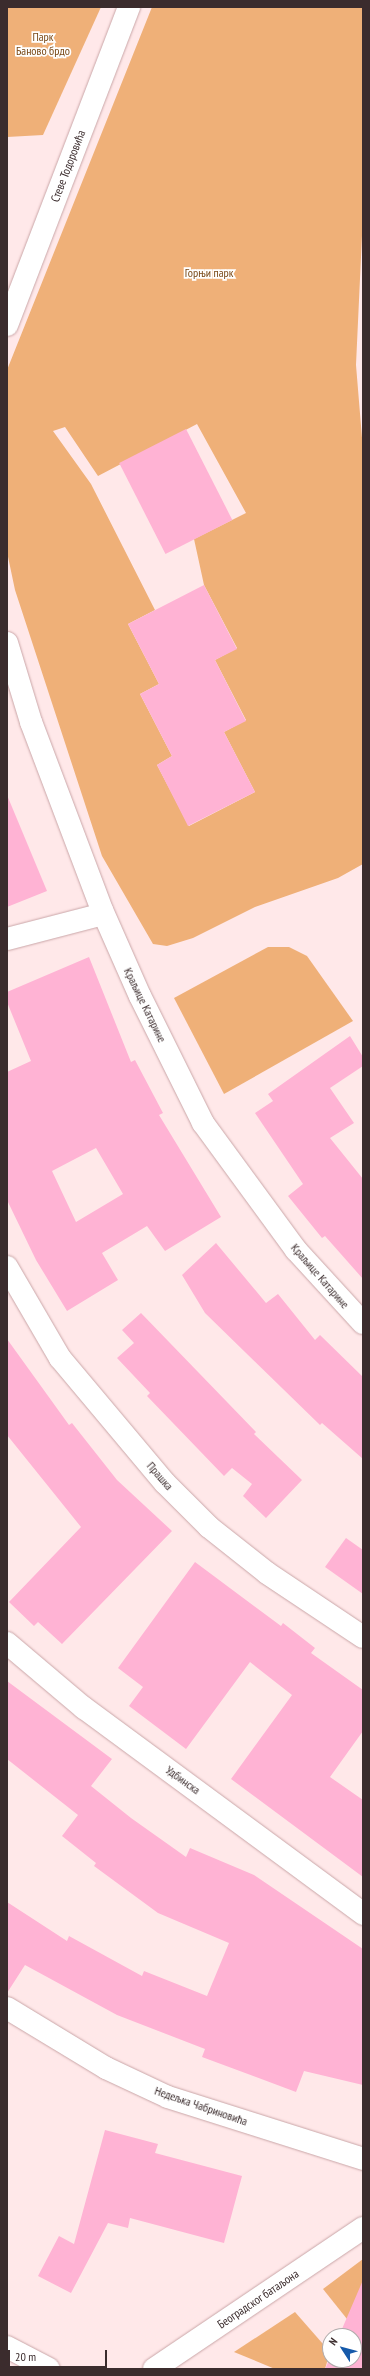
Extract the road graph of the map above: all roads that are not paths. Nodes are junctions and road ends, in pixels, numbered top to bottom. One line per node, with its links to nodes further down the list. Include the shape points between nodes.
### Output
1 (129, 7): 2 (street, Стеве Тодоровића)
2 (7, 325)
3 (7, 643): 4 (street, Краљице Катарине, via 32,722)
4 (103, 914): 5 (street); 7 (street, Краљице Катарине, via 203,1123 296,1250)
5 (7, 939)
6 (7, 1267): 8 (street, Прашка, via 60,1358 166,1483 209,1527 267,1573)
7 (363, 1324)
8 (363, 1637)
9 (7, 1643): 10 (street, Удбинска, via 84,1708)
10 (363, 1914)
11 (7, 2008): 12 (street, Недељка Чабриновића, via 106,2068 168,2097)
12 (363, 2159)
13 (363, 2228): 16 (street, Београдског батаљона)
14 (7, 2346): 15 (street)
15 (48, 2369)
16 (154, 2369)

